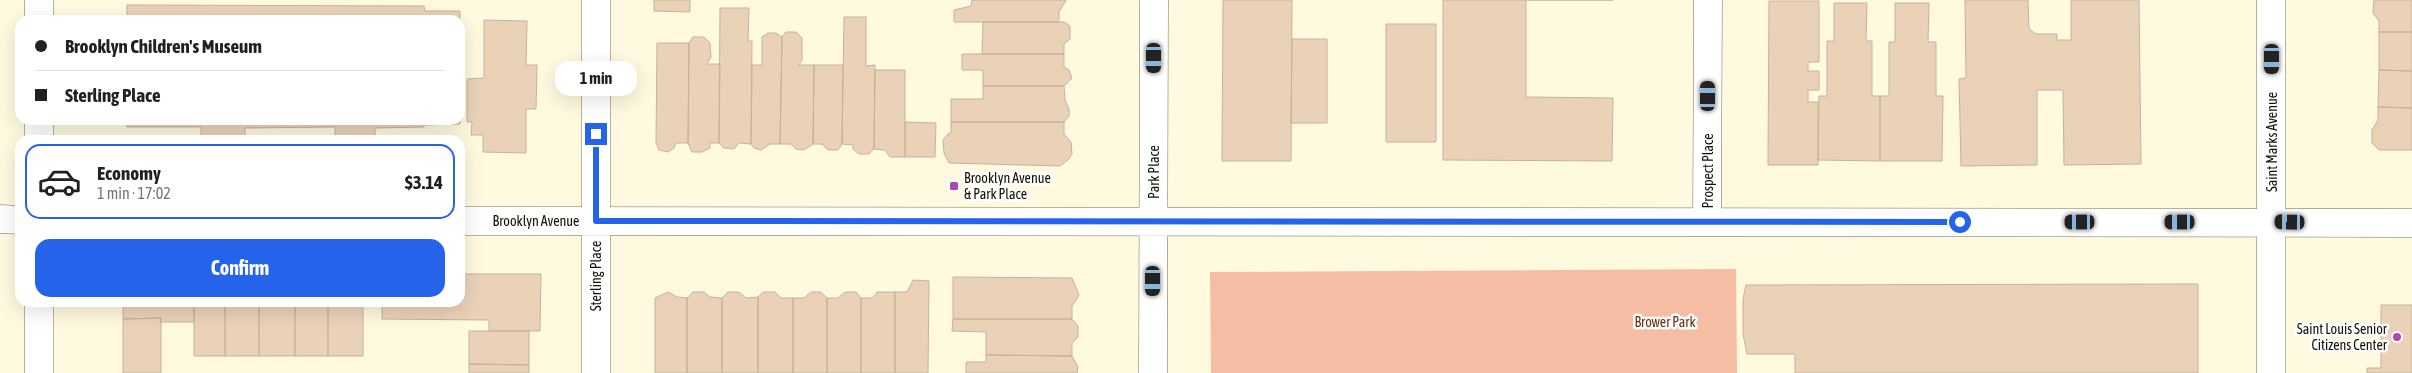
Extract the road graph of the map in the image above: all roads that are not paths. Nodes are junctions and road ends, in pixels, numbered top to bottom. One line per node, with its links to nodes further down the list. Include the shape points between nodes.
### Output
1 (39, 0): 6 (street)
2 (596, 0): 10 (street, Sterling Place)
3 (1154, 0): 11 (street, Park Place)
4 (1708, 0): 12 (street, Prospect Place)
5 (2272, 0): 13 (street, Saint Marks Avenue)
6 (39, 15)
7 (0, 220): 8 (street)
8 (15, 220)
9 (465, 221): 10 (street, Brooklyn Avenue)
10 (596, 221): 11 (street, Brooklyn Avenue); 17 (street, Sterling Place)
11 (1154, 221): 12 (street, Brooklyn Avenue); 18 (street, Park Place)
12 (1707, 222): 13 (street, Brooklyn Avenue)
13 (2272, 222): 14 (street, Brooklyn Avenue); 19 (street, Saint Marks Avenue)
14 (2412, 223)
15 (39, 307): 16 (street)
16 (39, 373)
17 (596, 373)
18 (1153, 373)
19 (2271, 373)

